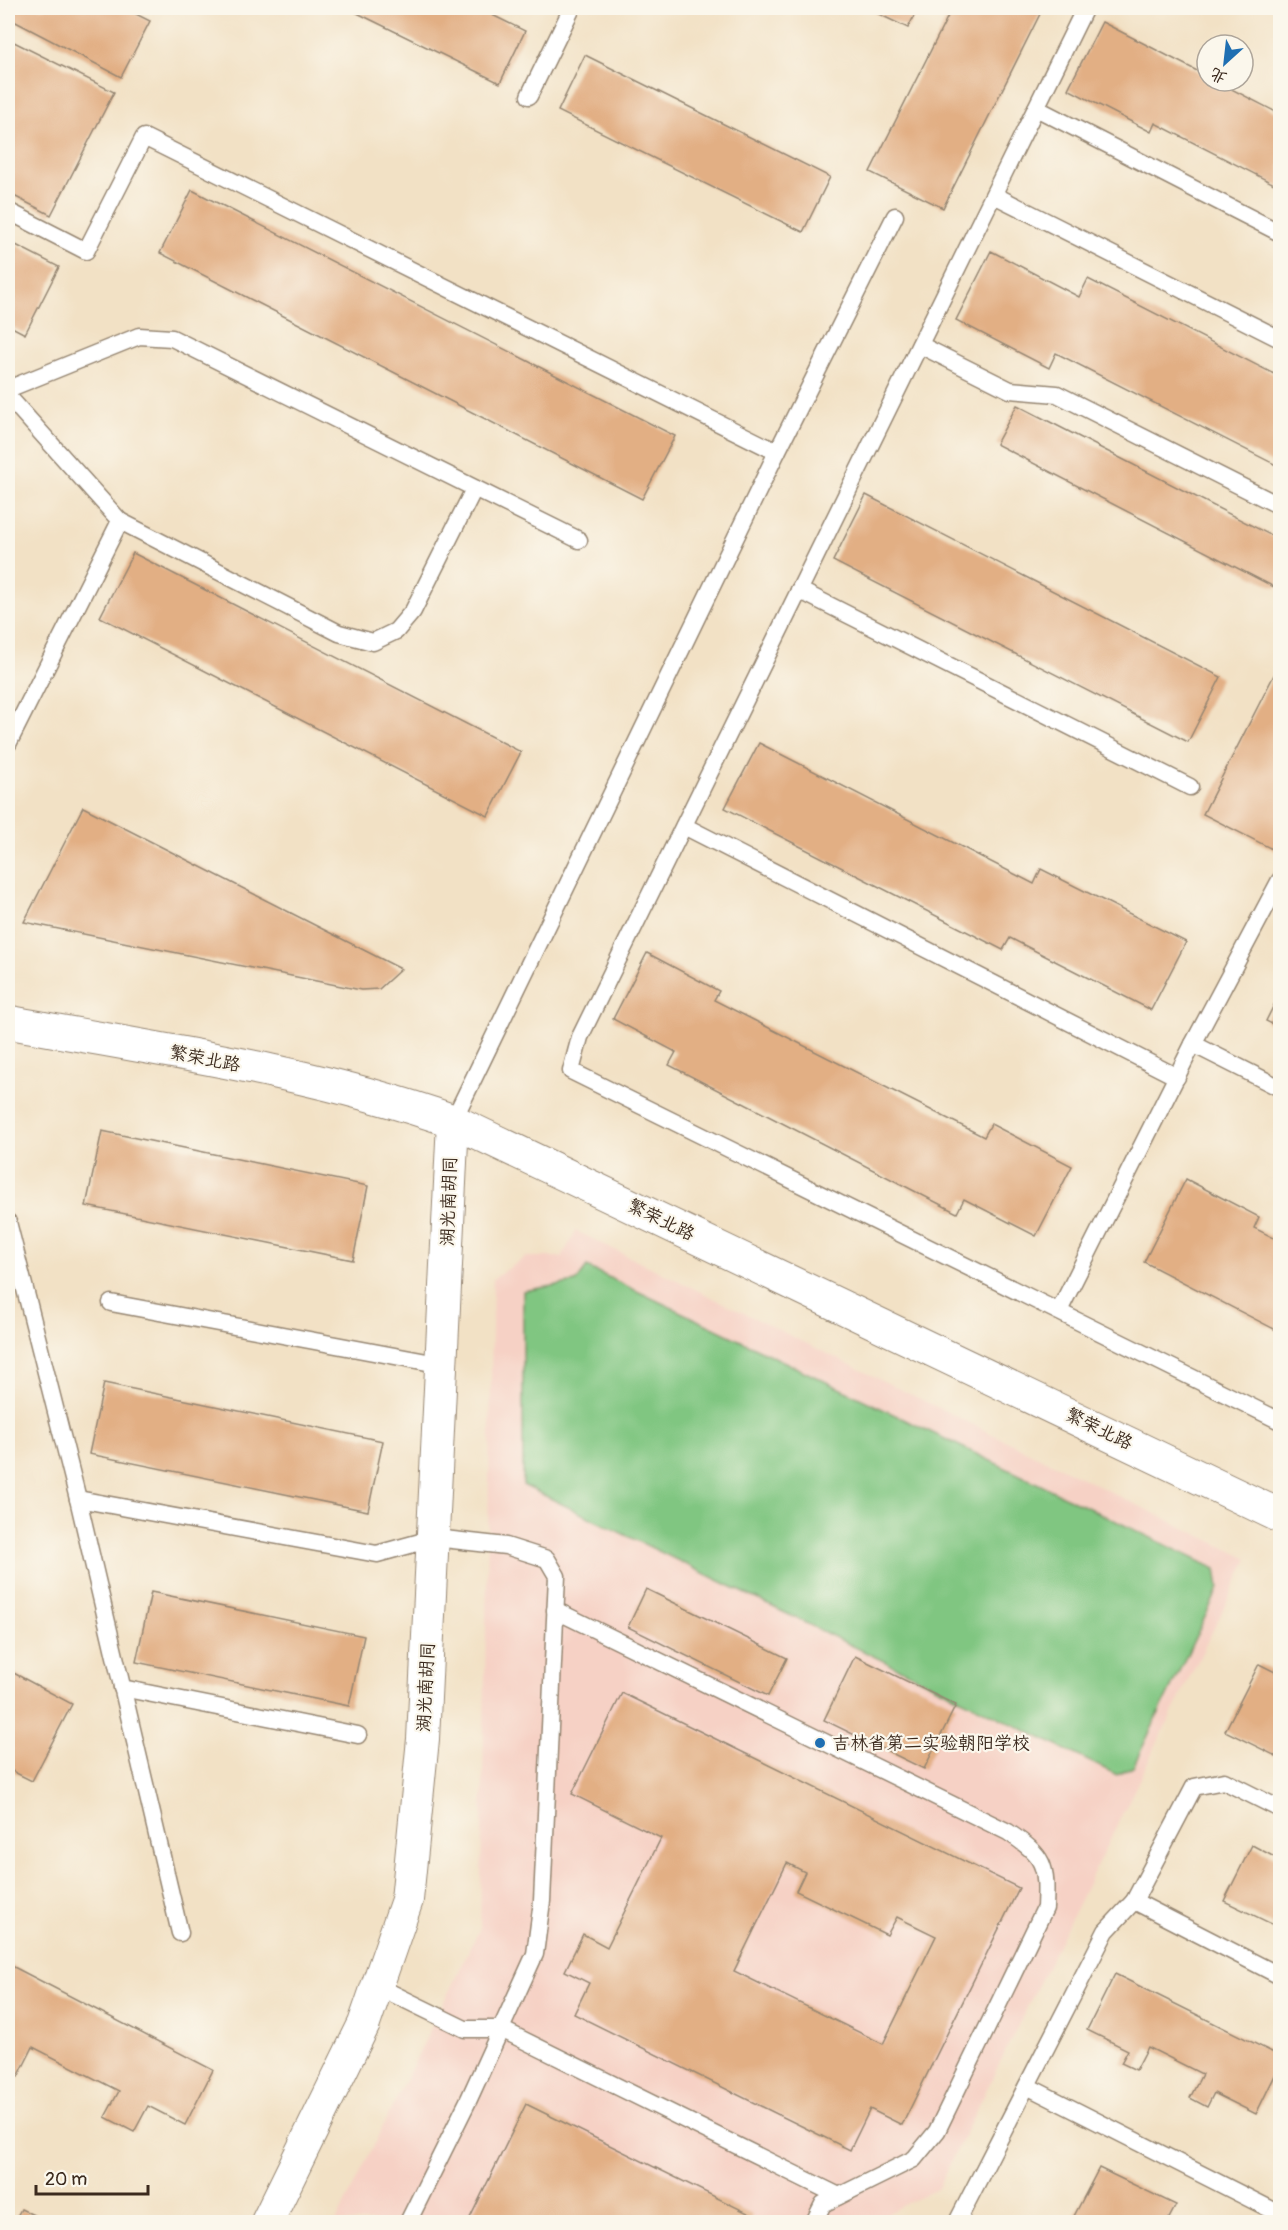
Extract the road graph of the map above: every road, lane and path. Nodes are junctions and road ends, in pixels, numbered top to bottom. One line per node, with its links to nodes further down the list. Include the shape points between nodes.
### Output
1 (572, 8): 3 (lane)
2 (1086, 8): 4 (lane)
3 (529, 96)
4 (1036, 108): 5 (lane); 8 (lane)
5 (994, 195): 9 (lane); 10 (lane)
6 (8, 212): 13 (lane, via 86,251 144,137)
7 (895, 216): 13 (lane)
8 (1281, 233)
9 (1281, 339)
10 (920, 345): 15 (lane, via 1010,390 1057,394); 18 (lane)
11 (8, 389): 14 (lane, via 139,336 172,338)
12 (8, 396): 16 (lane)
13 (777, 452): 27 (lane)
14 (474, 489): 16 (lane, via 413,611 396,632 373,642 339,633); 17 (lane)
15 (1281, 506)
16 (120, 521): 19 (lane)
17 (579, 540)
18 (799, 590): 20 (lane); 21 (lane)
19 (8, 744)
20 (1190, 787)
21 (684, 826): 25 (lane); 30 (lane, via 580,1037 571,1071)
22 (1281, 880): 24 (lane)
23 (8, 1022): 27 (street, 繁荣北路, via 329,1083)
24 (1193, 1044): 25 (lane); 26 (lane)
25 (1177, 1077): 30 (lane)
26 (1281, 1088)
27 (453, 1121): 31 (street, 湖光南胡同); 34 (street, 繁荣北路)
28 (8, 1222): 33 (lane)
29 (111, 1303): 31 (lane)
30 (1059, 1311): 32 (lane)
31 (443, 1365): 35 (street, 湖光南胡同)
32 (1281, 1421)
33 (78, 1499): 35 (lane, via 377,1554); 37 (lane)
34 (1281, 1516)
35 (435, 1538): 36 (lane, via 506,1546 546,1559 556,1576); 43 (street, 湖光南胡同, via 423,1739 407,1900)
36 (555, 1610): 44 (lane, via 542,1901 535,1954); 46 (lane, via 1008,1832 1036,1851 1046,1879 1045,1908 937,2131 914,2159)
37 (122, 1688): 38 (lane); 41 (lane)
38 (358, 1735)
39 (1281, 1809): 40 (lane, via 1224,1780 1194,1787)
40 (1134, 1901): 42 (lane); 45 (lane, via 1107,1931)
41 (180, 1933)
42 (1281, 1976)
43 (377, 1986): 44 (lane, via 465,2029); 48 (street, 湖光南胡同, via 364,2024)
44 (501, 2029): 46 (lane); 49 (lane)
45 (1027, 2086): 47 (lane); 51 (lane)
46 (839, 2196): 50 (lane, via 823,2204)
47 (1281, 2214)
48 (267, 2223)
49 (408, 2223)
50 (814, 2223)
51 (957, 2223)

